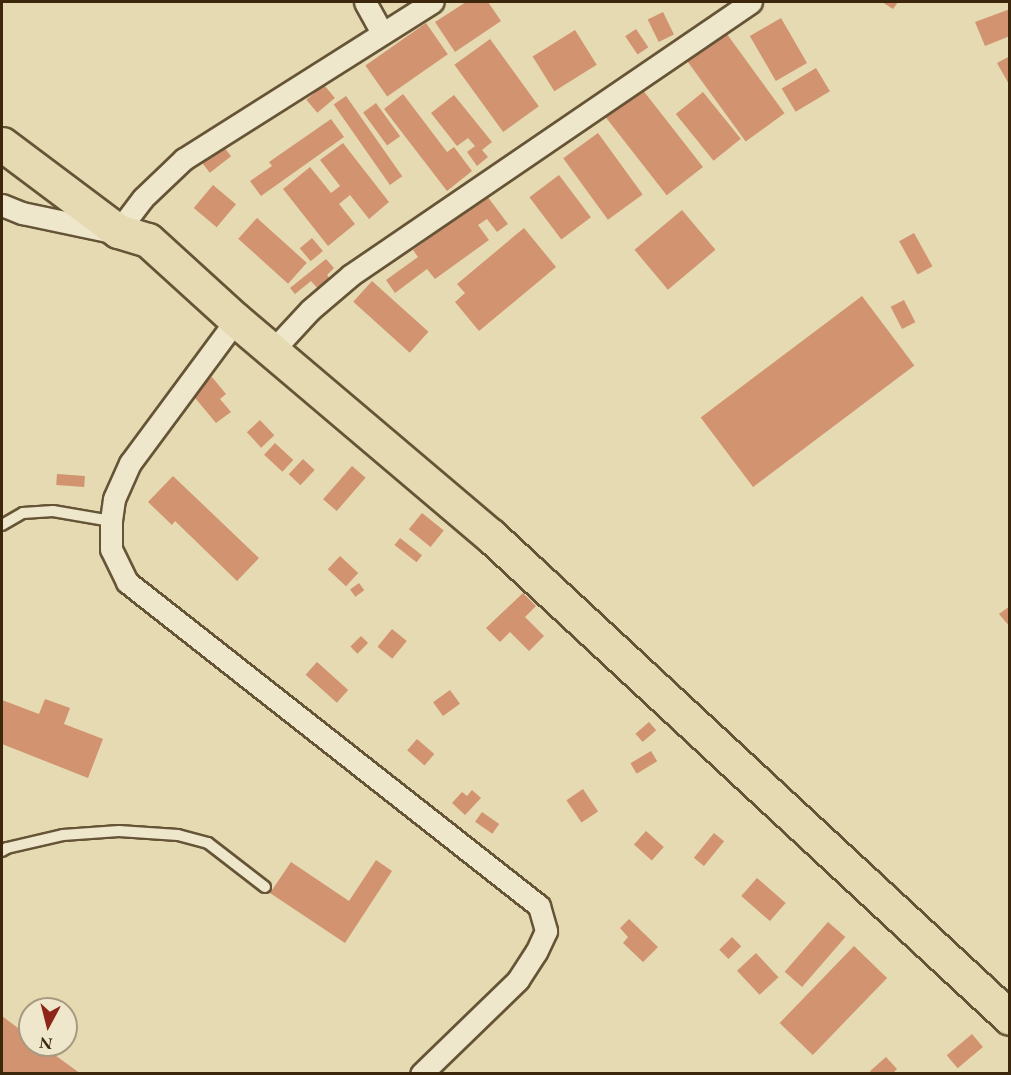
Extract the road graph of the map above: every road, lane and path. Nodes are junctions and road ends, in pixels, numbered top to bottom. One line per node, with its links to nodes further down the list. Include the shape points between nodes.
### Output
1 (365, 2): 4 (street)
2 (432, 2): 4 (street)
3 (751, 2): 9 (street, via 351,275 310,310)
4 (382, 33): 7 (street, via 184,159 143,198)
5 (2, 144): 7 (main road)
6 (2, 205): 7 (street, via 22,213)
7 (133, 235): 8 (main road)
8 (236, 320): 9 (main road); 10 (street, via 130,463 114,499)
9 (273, 350): 14 (main road, via 491,536)
10 (111, 521): 11 (lane, via 53,511 23,513); 15 (street, via 111,549 127,582 539,906 546,931 518,980)
11 (2, 525)
12 (2, 851): 13 (lane, via 63,835 119,831 178,835 208,843)
13 (265, 887)
14 (1010, 1018)
15 (422, 1074)

